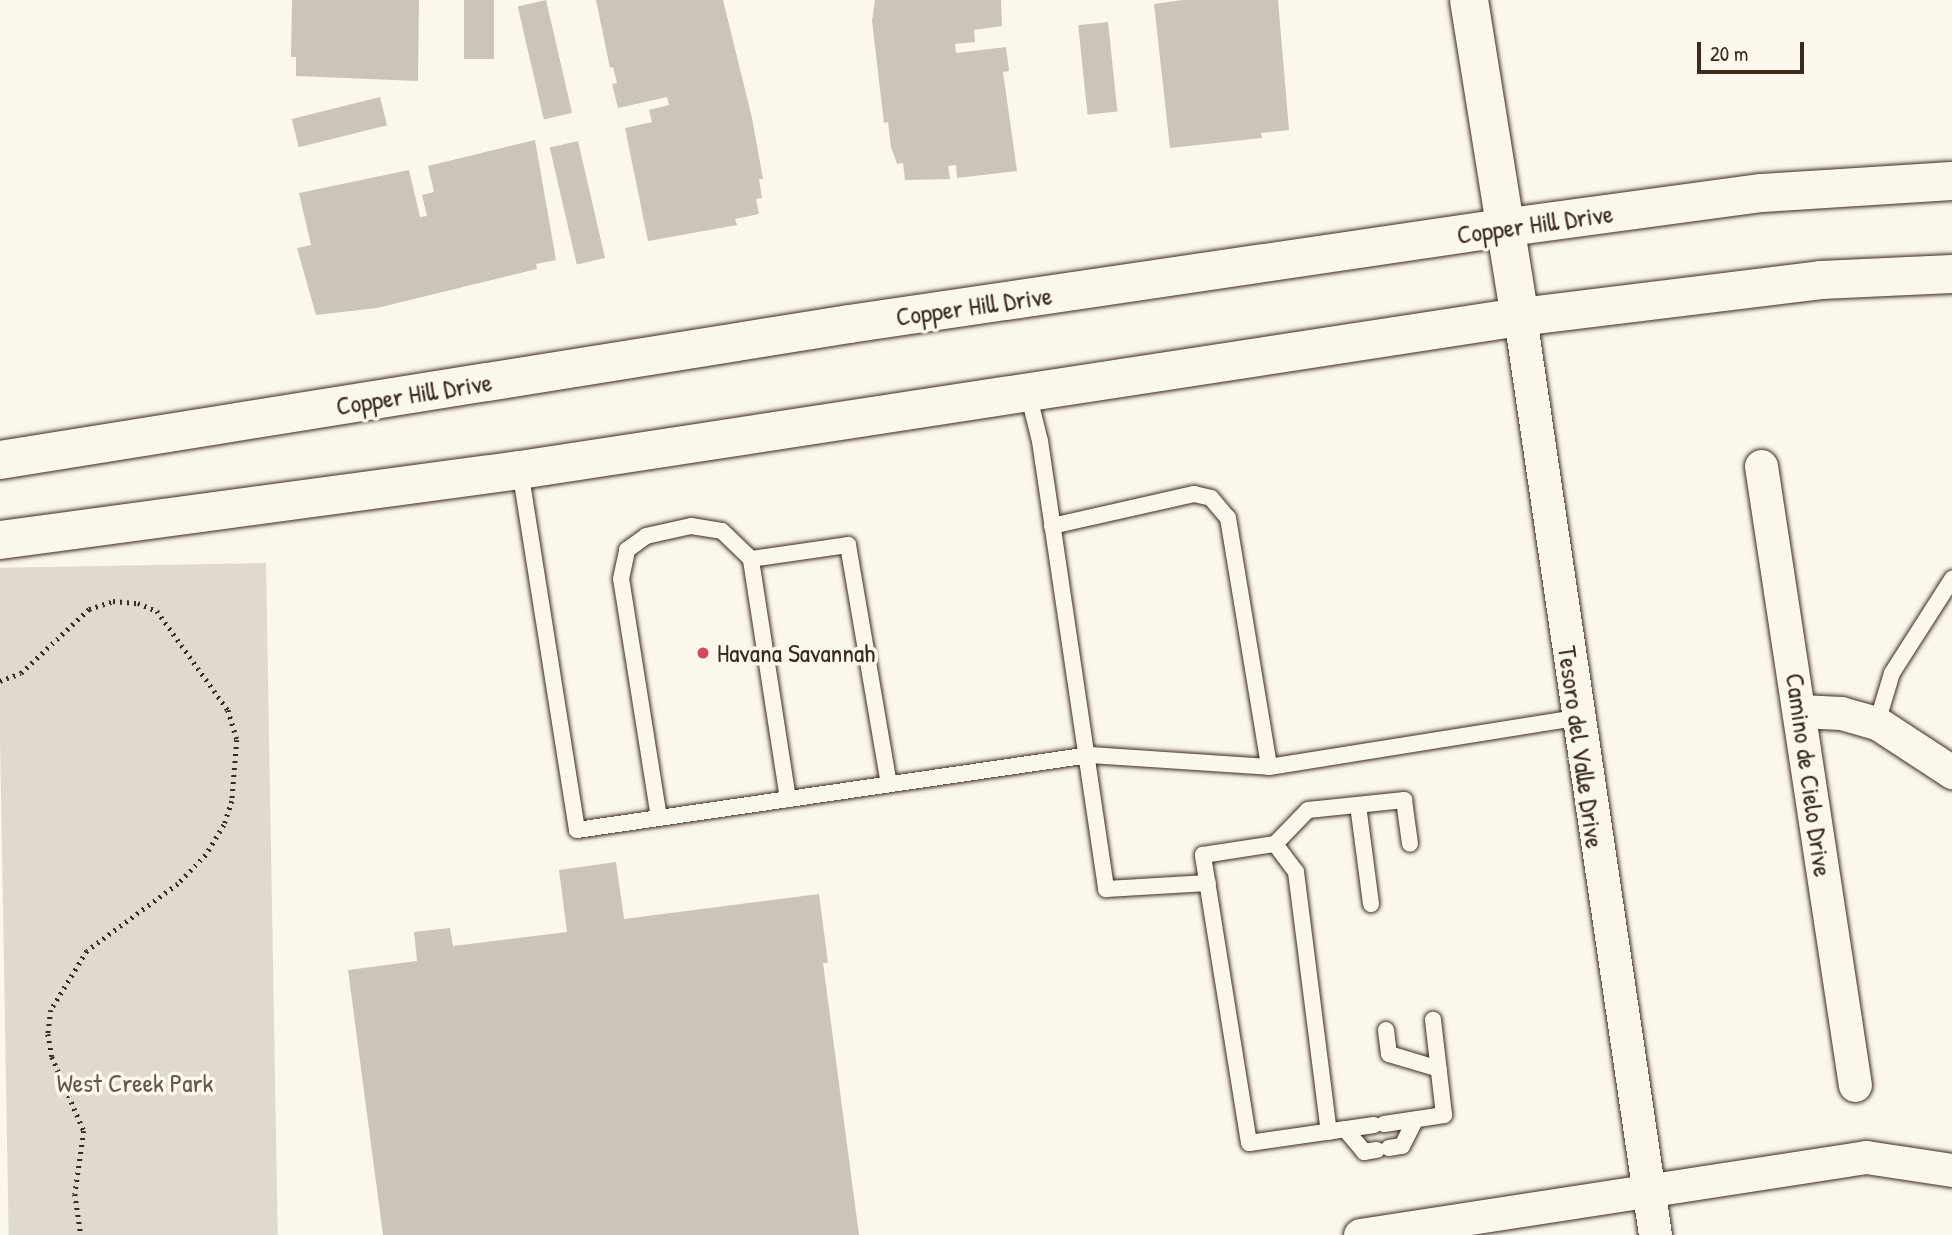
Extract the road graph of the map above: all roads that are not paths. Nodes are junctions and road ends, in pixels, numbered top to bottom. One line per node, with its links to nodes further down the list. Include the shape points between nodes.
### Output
1 (1469, 0): 3 (main road, Tesoro del Valle Drive)
2 (1952, 181): 3 (main road, Copper Hill Drive, via 1762,193)
3 (1502, 228): 5 (main road, Tesoro del Valle Drive); 7 (main road, Copper Hill Drive, via 836,326)
4 (1952, 274): 5 (main road, via 1821,281)
5 (1520, 317): 6 (main road); 15 (street, Tesoro del Valle Drive)
6 (1028, 393): 9 (main road); 10 (lane)
7 (0, 460)
8 (1761, 466): 14 (street, Camino de Cielo Drive)
9 (520, 470): 11 (main road); 23 (lane, via 577,830)
10 (1052, 526): 17 (lane); 18 (lane, via 1194,494 1210,498 1227,518)
11 (0, 540)
12 (751, 559): 20 (lane, via 848,545); 21 (lane); 23 (lane, via 722,531 691,526 646,536 627,550 621,579)
13 (1952, 579): 16 (lane, via 1892,673)
14 (1800, 712): 16 (street, via 1841,713); 31 (street, Camino de Cielo Drive)
15 (1576, 718): 18 (lane); 35 (street, Tesoro del Valle Drive)
16 (1877, 723): 19 (street)
17 (1090, 755): 18 (lane); 20 (lane); 26 (lane, via 1106,889)
18 (1269, 767)
19 (1952, 772)
20 (889, 784): 21 (lane)
21 (788, 799): 23 (lane)
22 (1358, 805): 24 (lane, via 1308,810); 25 (lane, via 1404,800); 27 (lane)
23 (659, 818)
24 (1275, 844): 26 (lane, via 1203,855); 33 (lane, via 1296,872)
25 (1410, 844)
26 (1208, 883): 33 (lane, via 1249,1143)
27 (1371, 905)
28 (1433, 1020): 30 (lane)
29 (1386, 1030): 30 (lane, via 1389,1054)
30 (1439, 1069): 32 (lane, via 1444,1115)
31 (1855, 1085)
32 (1415, 1120): 33 (lane); 33 (lane, via 1402,1146 1364,1152)
33 (1337, 1130)
34 (1952, 1170): 35 (street, via 1866,1157)
35 (1647, 1189): 36 (street); 37 (street, Tesoro del Valle Drive)
36 (1360, 1235)
37 (1654, 1235)

